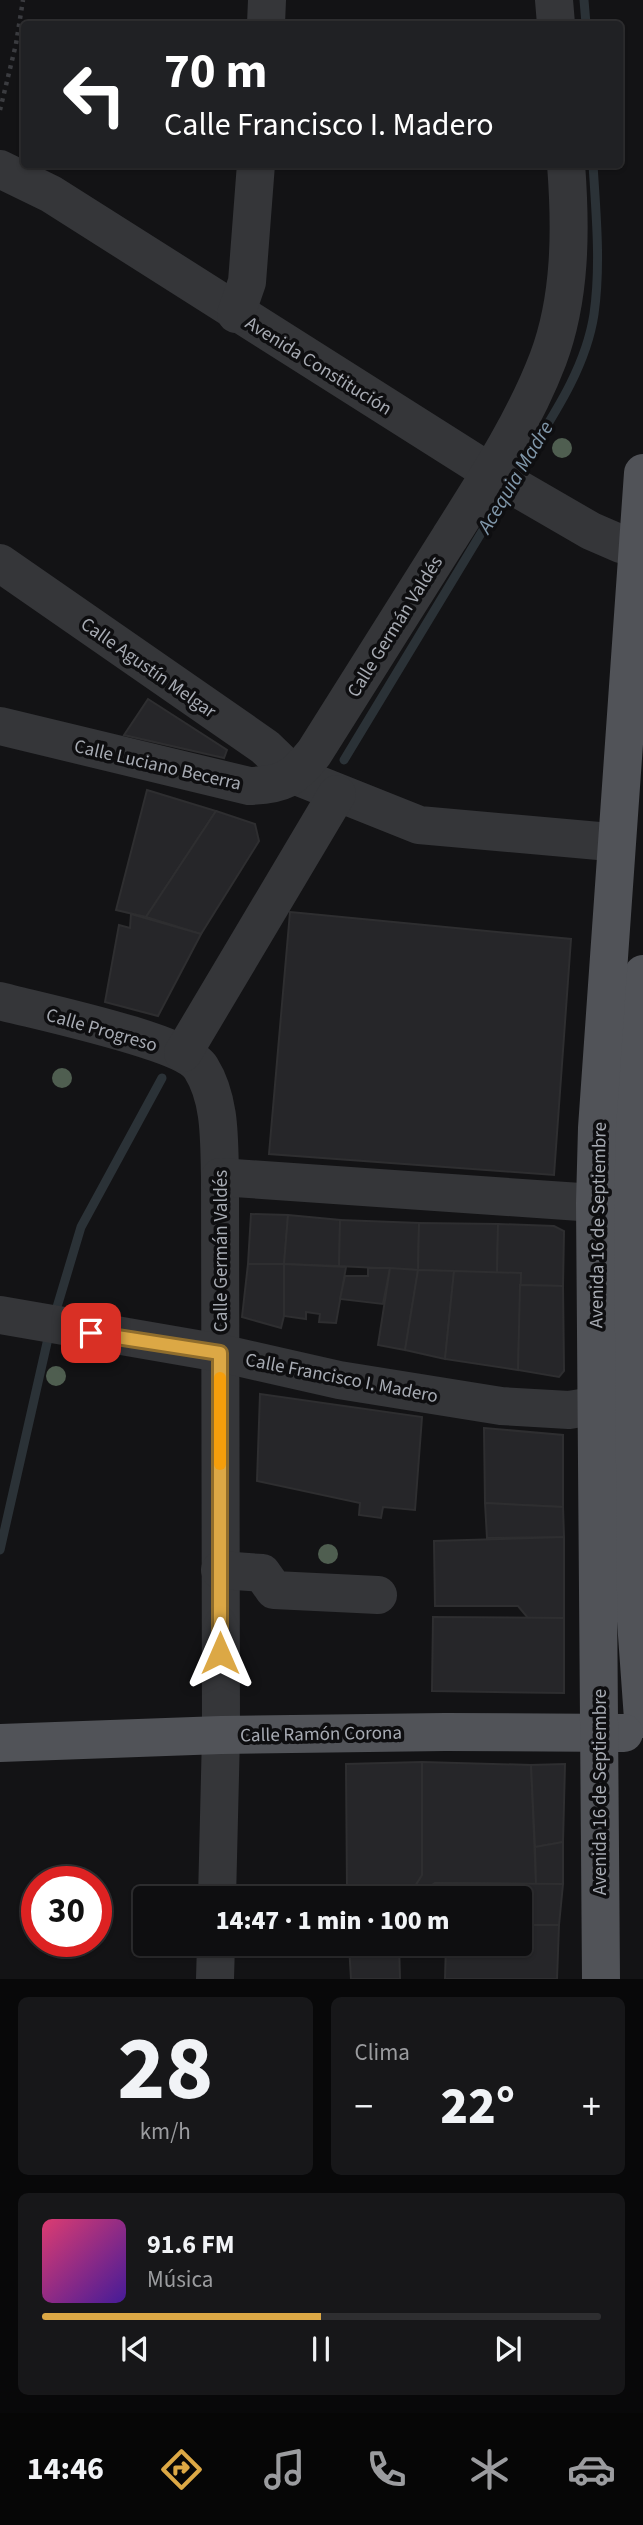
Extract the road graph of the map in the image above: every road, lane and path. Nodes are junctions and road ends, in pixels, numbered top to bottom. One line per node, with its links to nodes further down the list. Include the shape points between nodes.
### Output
1 (23, 0): 6 (path)
2 (268, 0): 4 (street)
3 (554, 0): 5 (street)
4 (266, 21)
5 (556, 21)
6 (0, 110)
7 (256, 168): 10 (street, via 247,282)
8 (566, 168): 12 (street, Calle Germán Valdés, via 567,269 559,319 549,358)
9 (0, 169): 10 (street, Avenida Constitución, via 51,194)
10 (236, 314): 12 (street, Avenida Constitución)
11 (643, 473): 13 (main road, Avenida 16 de Septiembre)
12 (493, 474): 13 (street, Avenida Constitución, via 591,531); 16 (street, Calle Germán Valdés, via 314,753)
13 (640, 548): 21 (main road, Avenida 16 de Septiembre)
14 (0, 564): 16 (street, Calle Agustín Melgar, via 265,747)
15 (0, 726): 16 (street, Calle Luciano Becerra, via 249,786 272,785)
16 (294, 775): 17 (street)
17 (337, 794): 18 (street, via 419,825); 22 (street)
18 (599, 841)
19 (643, 974): 21 (main road, Avenida 16 de Septiembre)
20 (0, 1001): 22 (street, Calle Progreso, via 152,1042)
21 (627, 1058): 23 (main road, Avenida 16 de Septiembre)
22 (191, 1059): 24 (street, Calle Germán Valdés, via 212,1092)
23 (624, 1129): 25 (main road, Avenida 16 de Septiembre); 28 (main road, Avenida 16 de Septiembre)
24 (220, 1177): 25 (street); 27 (street, Calle Germán Valdés)
25 (595, 1203): 28 (main road, Avenida 16 de Septiembre)
26 (9, 1317): 27 (street, Calle Francisco I. Madero)
27 (220, 1353): 28 (street, Calle Francisco I. Madero, via 340,1380 501,1406 569,1410); 29 (street, Calle Germán Valdés)
28 (623, 1401): 31 (main road, Avenida 16 de Septiembre); 33 (main road, Avenida 16 de Septiembre)
29 (220, 1570): 30 (street, via 262,1573 274,1590); 34 (street, Calle Germán Valdés)
30 (379, 1595)
31 (643, 1719)
32 (643, 1733): 33 (main road, Calle Ramón Corona)
33 (599, 1734): 34 (main road, Calle Ramón Corona); 39 (main road, Avenida 16 de Septiembre)
34 (221, 1735): 35 (main road, Calle Ramón Corona); 36 (street, Calle Germán Valdés)
35 (0, 1743)
36 (217, 1886)
37 (216, 1956): 38 (street)
38 (215, 1979)
39 (601, 1979)

